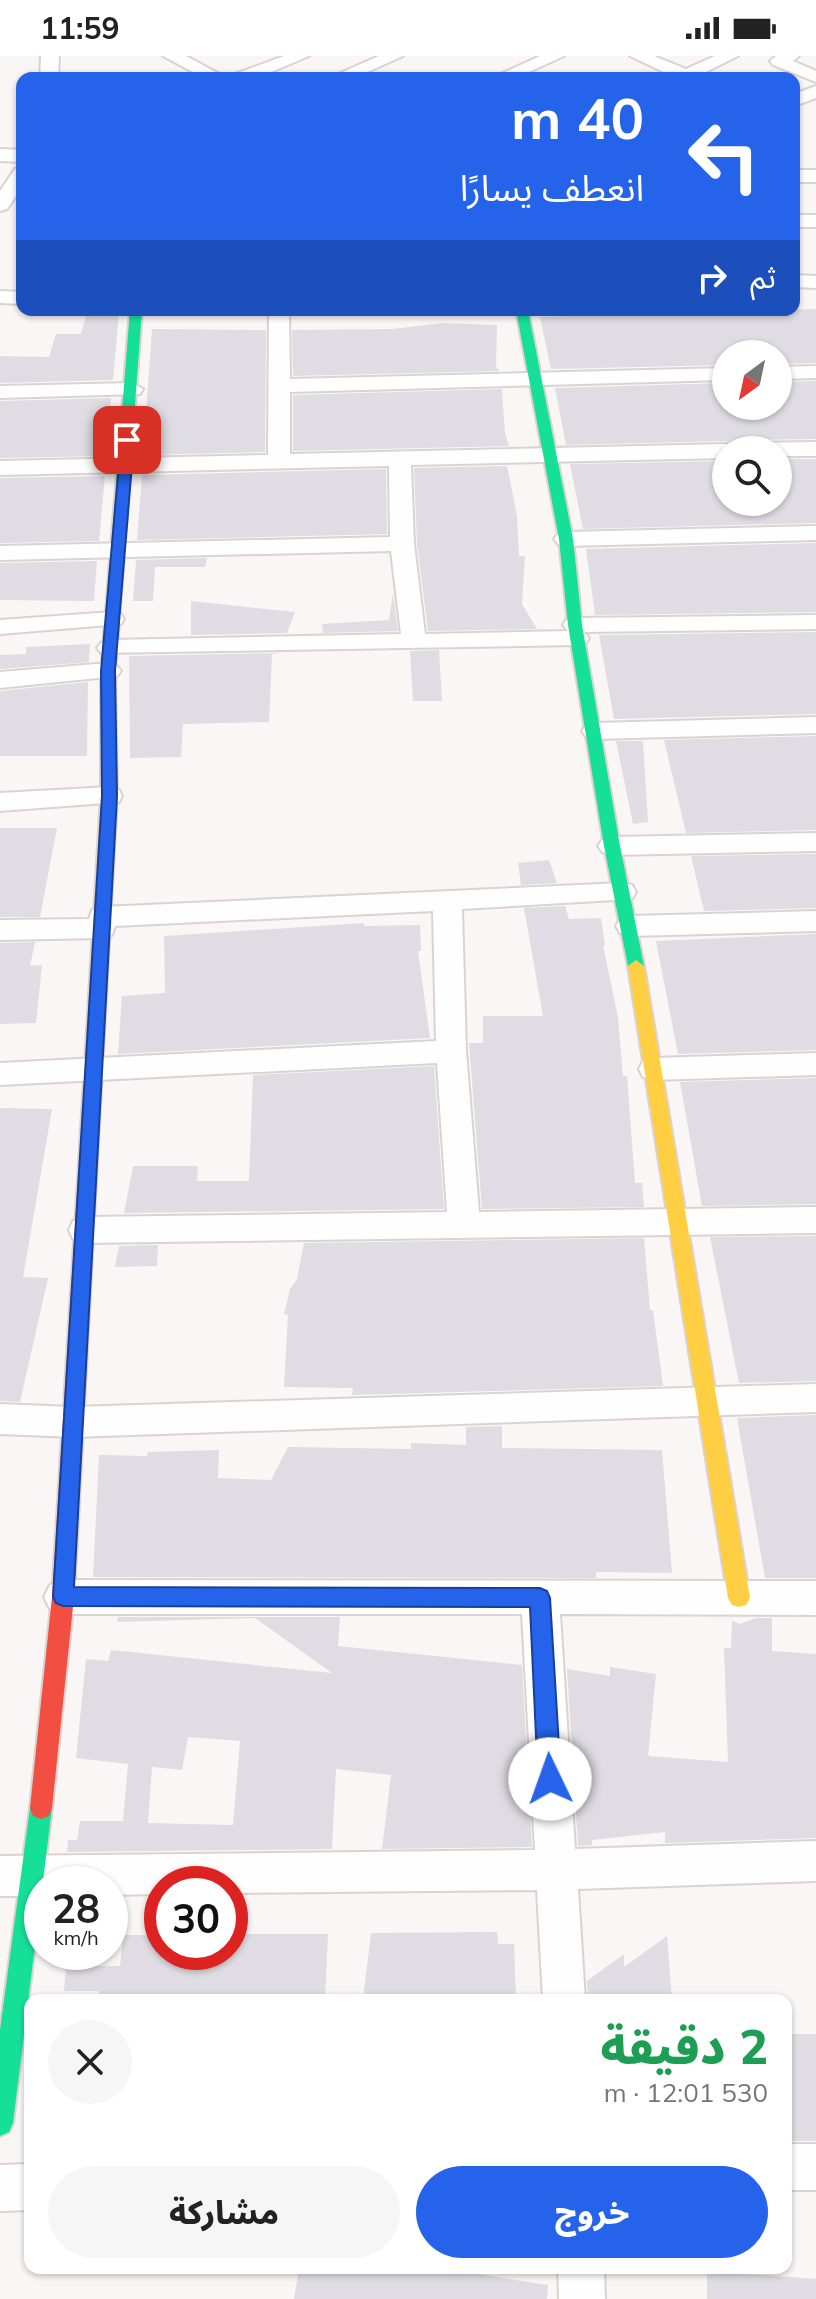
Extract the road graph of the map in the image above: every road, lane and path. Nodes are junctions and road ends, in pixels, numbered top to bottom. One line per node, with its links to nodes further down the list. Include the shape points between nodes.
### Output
1 (299, 56): 9 (street)
2 (394, 56): 10 (street)
3 (555, 56): 11 (street)
4 (639, 56): 12 (street)
5 (729, 56): 7 (street, via 754,64); 13 (street)
6 (181, 57): 8 (street)
7 (784, 59): 14 (street)
8 (207, 72)
9 (257, 72)
10 (353, 72)
11 (516, 72)
12 (674, 72)
13 (692, 72)
14 (816, 77)
15 (816, 91): 16 (street)
16 (800, 108)
17 (16, 182): 18 (street)
18 (0, 205)
19 (136, 316): 27 (street)
20 (279, 316): 26 (street)
21 (523, 316): 25 (street)
22 (816, 372): 23 (street)
23 (792, 373)
24 (712, 374): 25 (street)
25 (534, 378): 26 (street); 32 (street)
26 (280, 386): 34 (street)
27 (132, 389): 28 (street); 35 (street)
28 (0, 392)
29 (792, 449): 30 (street)
30 (816, 449)
31 (712, 451): 32 (street)
32 (548, 454): 33 (street); 38 (street)
33 (400, 460): 34 (street); 39 (street)
34 (279, 463): 35 (street)
35 (125, 465): 36 (street); 40 (street)
36 (0, 468)
37 (816, 533): 38 (street)
38 (566, 539): 45 (street)
39 (402, 544): 40 (street); 46 (street)
40 (119, 550): 41 (street); 42 (street)
41 (0, 553)
42 (112, 619): 44 (street); 47 (street)
43 (816, 622): 45 (street)
44 (0, 627)
45 (576, 631): 46 (street); 50 (street)
46 (414, 643): 47 (street)
47 (109, 660): 48 (street); 51 (street)
48 (0, 680)
49 (816, 725): 50 (street)
50 (595, 731): 54 (street)
51 (109, 796): 52 (street); 58 (street)
52 (0, 802)
53 (816, 842): 54 (street)
54 (612, 846): 55 (street)
55 (622, 892): 56 (street); 59 (street)
56 (447, 899): 58 (street); 61 (street)
57 (816, 921): 59 (street)
58 (102, 922): 60 (street); 64 (street)
59 (630, 926): 63 (street)
60 (0, 930)
61 (451, 1051): 64 (street); 68 (street)
62 (816, 1064): 63 (street)
63 (654, 1069): 67 (street)
64 (94, 1070): 65 (street); 69 (street)
65 (0, 1074)
66 (816, 1220): 67 (street)
67 (679, 1222): 68 (street); 71 (street)
68 (464, 1225): 69 (street)
69 (85, 1230): 73 (street)
70 (816, 1398): 71 (street)
71 (708, 1400): 73 (street); 76 (street)
72 (0, 1419): 73 (street)
73 (73, 1422): 74 (street)
74 (63, 1597): 75 (street); 80 (street)
75 (540, 1598): 76 (street); 79 (street)
76 (739, 1598): 77 (street)
77 (816, 1598)
78 (816, 1861): 79 (street)
79 (555, 1870): 80 (street); 81 (street)
80 (17, 1876): 82 (street)
81 (564, 1994)
82 (0, 2123)
83 (792, 2167): 84 (street)
84 (816, 2167)
85 (24, 2187): 86 (street)
86 (0, 2188)
87 (581, 2274): 88 (street)
88 (582, 2299)

